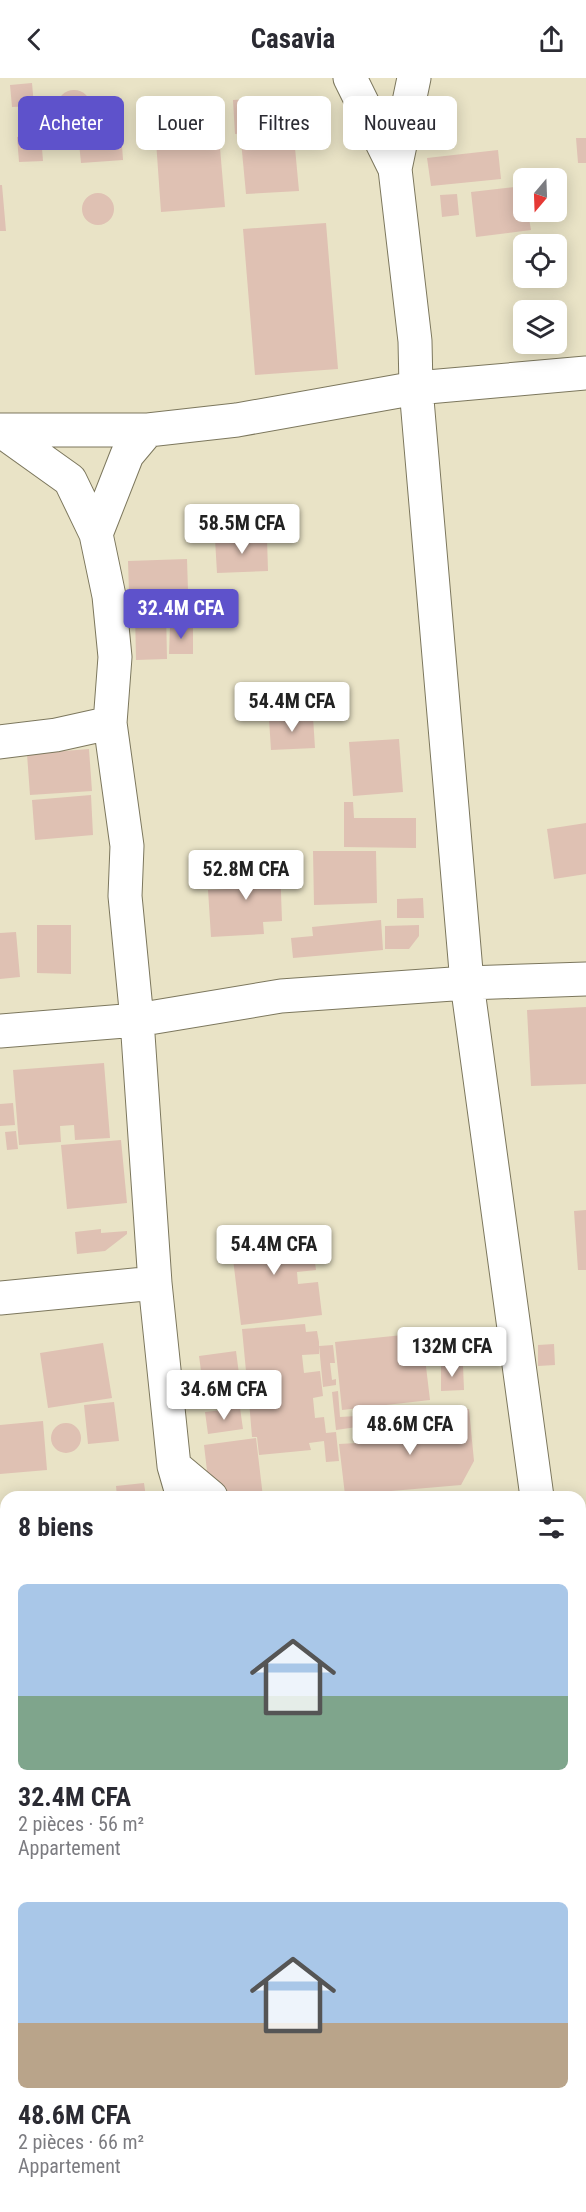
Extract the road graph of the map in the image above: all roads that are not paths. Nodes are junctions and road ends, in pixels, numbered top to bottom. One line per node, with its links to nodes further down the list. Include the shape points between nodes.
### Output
1 (350, 78): 3 (street)
2 (414, 78): 3 (street)
3 (395, 169): 5 (street, via 415,341)
4 (586, 373): 5 (street)
5 (416, 388): 7 (street, via 237,420); 12 (street)
6 (0, 430): 7 (street); 8 (street, via 70,480)
7 (148, 430): 8 (street, via 127,455)
8 (96, 534): 9 (street, via 109,596 115,657)
9 (110, 723): 10 (street); 13 (street, via 127,846 125,896)
10 (0, 742)
11 (586, 979): 12 (street)
12 (467, 983): 13 (street, via 281,996); 20 (street)
13 (137, 1020): 14 (street); 15 (street)
14 (0, 1031)
15 (155, 1283): 16 (street); 17 (street)
16 (0, 1298)
17 (174, 1466): 18 (street); 19 (street)
18 (181, 1491)
19 (204, 1491)
20 (536, 1491)

